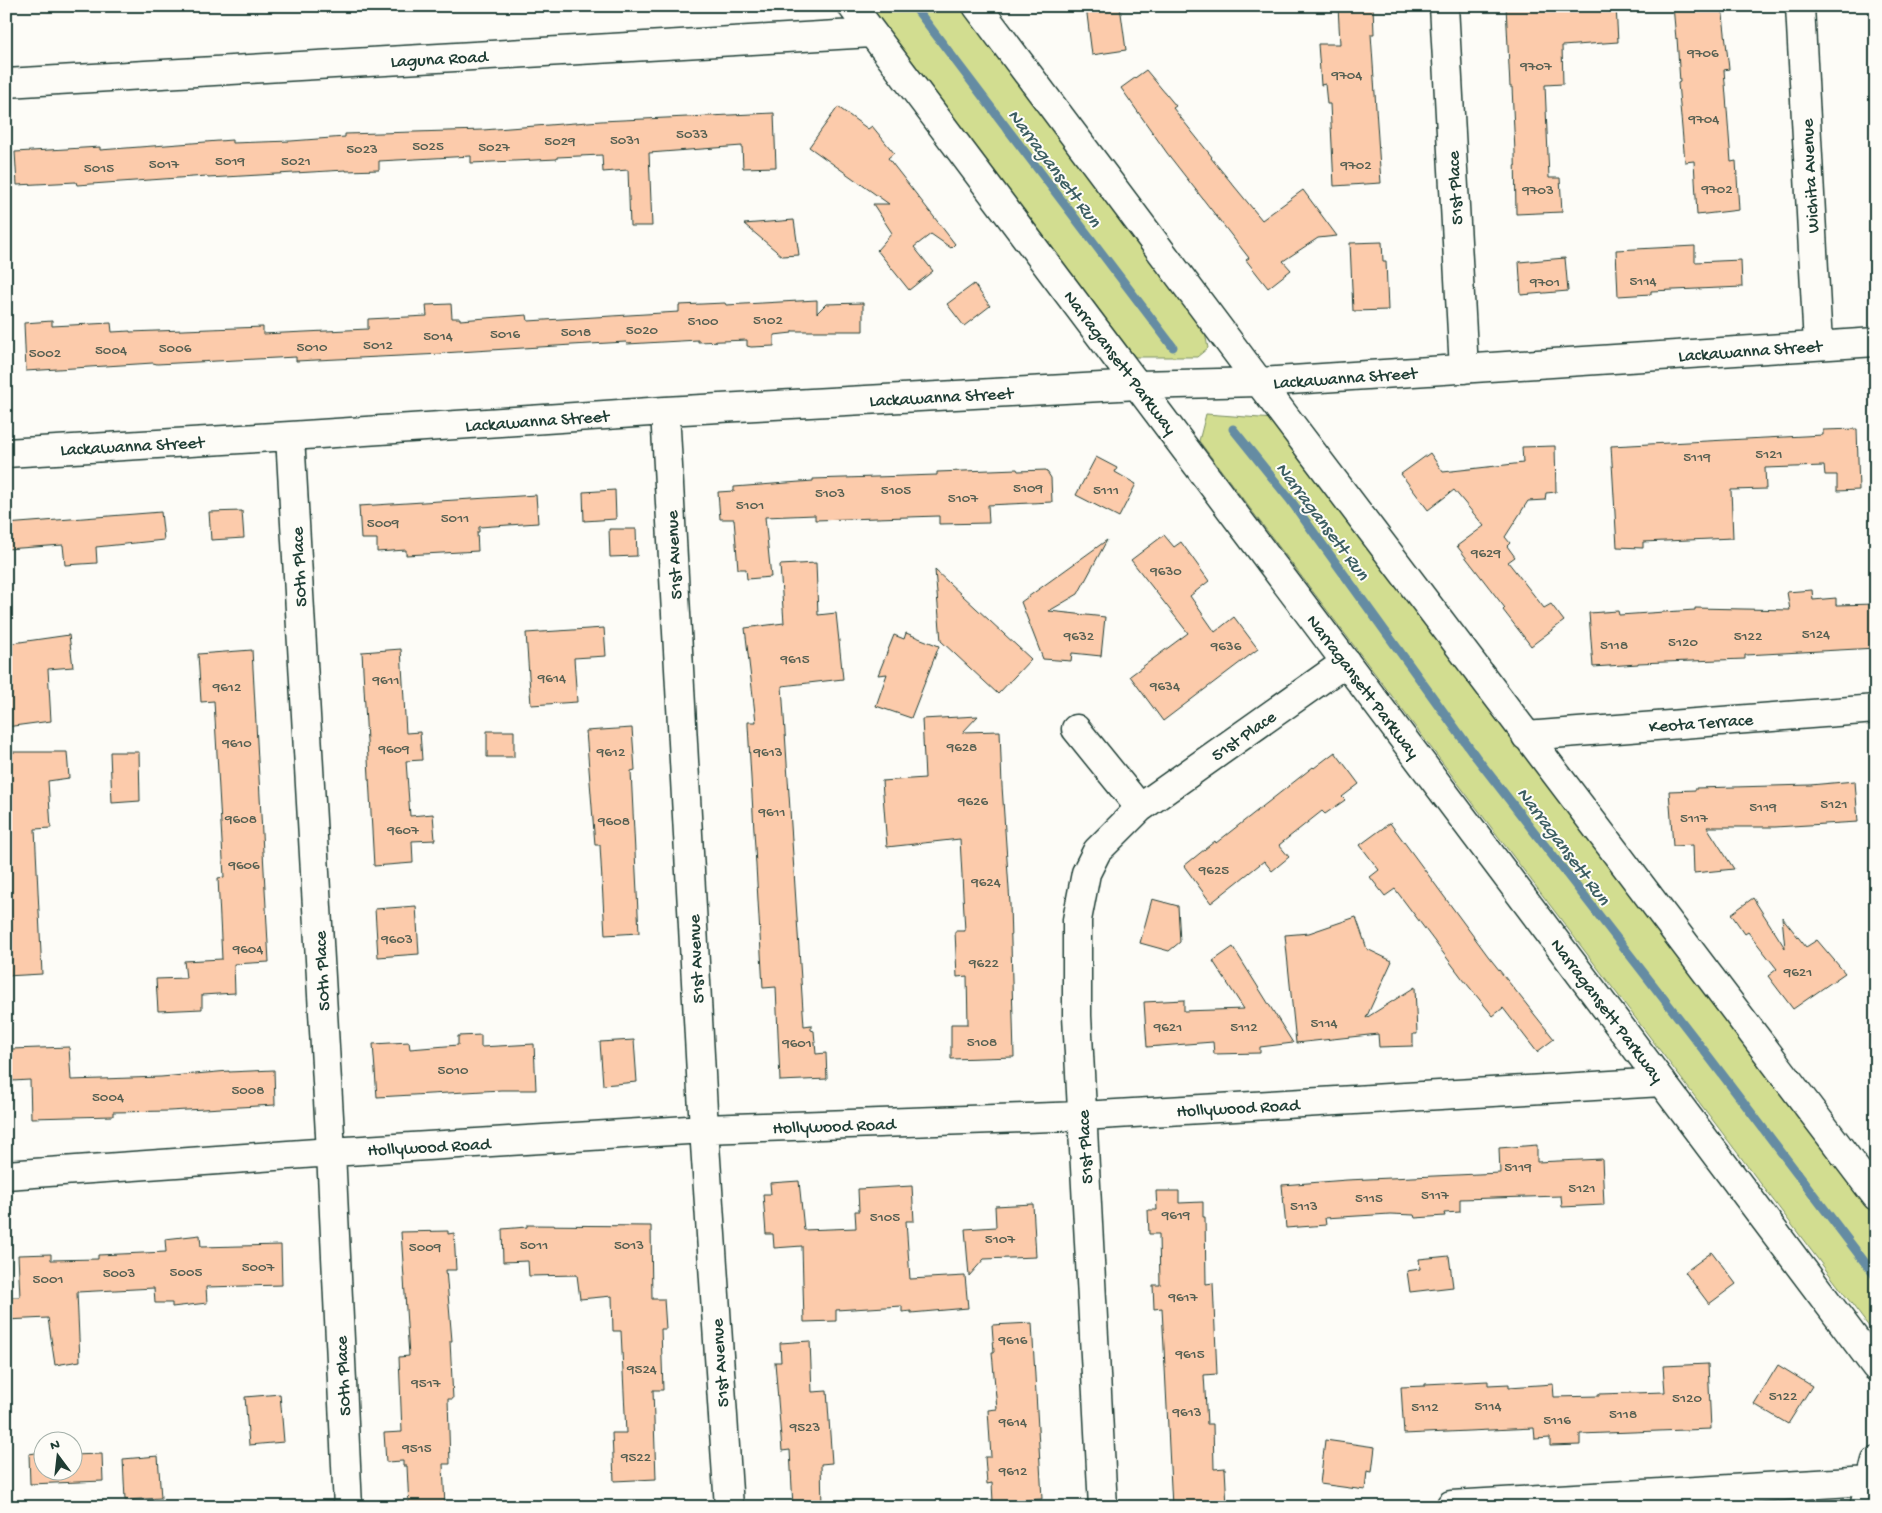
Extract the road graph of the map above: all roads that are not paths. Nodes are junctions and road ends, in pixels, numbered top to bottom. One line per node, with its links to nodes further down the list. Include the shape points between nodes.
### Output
1 (852, 6): 5 (street, Narragansett Parkway)
2 (1444, 6): 9 (street, 51st Place)
3 (1800, 6): 8 (street, Wichita Avenue)
4 (980, 8): 10 (street)
5 (872, 33): 6 (street, Laguna Road); 11 (street, Narragansett Parkway)
6 (6, 83)
7 (1876, 342): 8 (street, Lackawanna Street)
8 (1818, 345): 9 (street, Lackawanna Street)
9 (1464, 369): 10 (street, Lackawanna Street)
10 (1259, 382): 11 (street, Lackawanna Street); 18 (street)
11 (1138, 385): 12 (street, Lackawanna Street); 15 (street, Narragansett Parkway)
12 (665, 411): 13 (street, Lackawanna Street); 22 (street, 51st Avenue)
13 (290, 436): 14 (street, Lackawanna Street); 23 (street, 50th Place)
14 (6, 453)
15 (1346, 662): 19 (street, 51st Place); 20 (street, Narragansett Parkway)
16 (1876, 709): 18 (street, Keota Terrace)
17 (1076, 729): 19 (street)
18 (1526, 736): 25 (street)
19 (1140, 808): 21 (street, 51st Place, via 1098,850 1086,873 1077,920)
20 (1662, 1082): 21 (street, Hollywood Road); 26 (street, Narragansett Parkway)
21 (1082, 1116): 22 (street, Hollywood Road); 31 (street, 51st Place)
22 (704, 1129): 23 (street, Hollywood Road); 30 (street, 51st Avenue)
23 (331, 1152): 24 (street, Hollywood Road); 29 (street, 50th Place)
24 (6, 1174)
25 (1876, 1196)
26 (1876, 1367)
27 (1873, 1471): 28 (street); 32 (street)
28 (1451, 1505)
29 (348, 1507)
30 (729, 1507)
31 (1103, 1507)
32 (1864, 1507)

